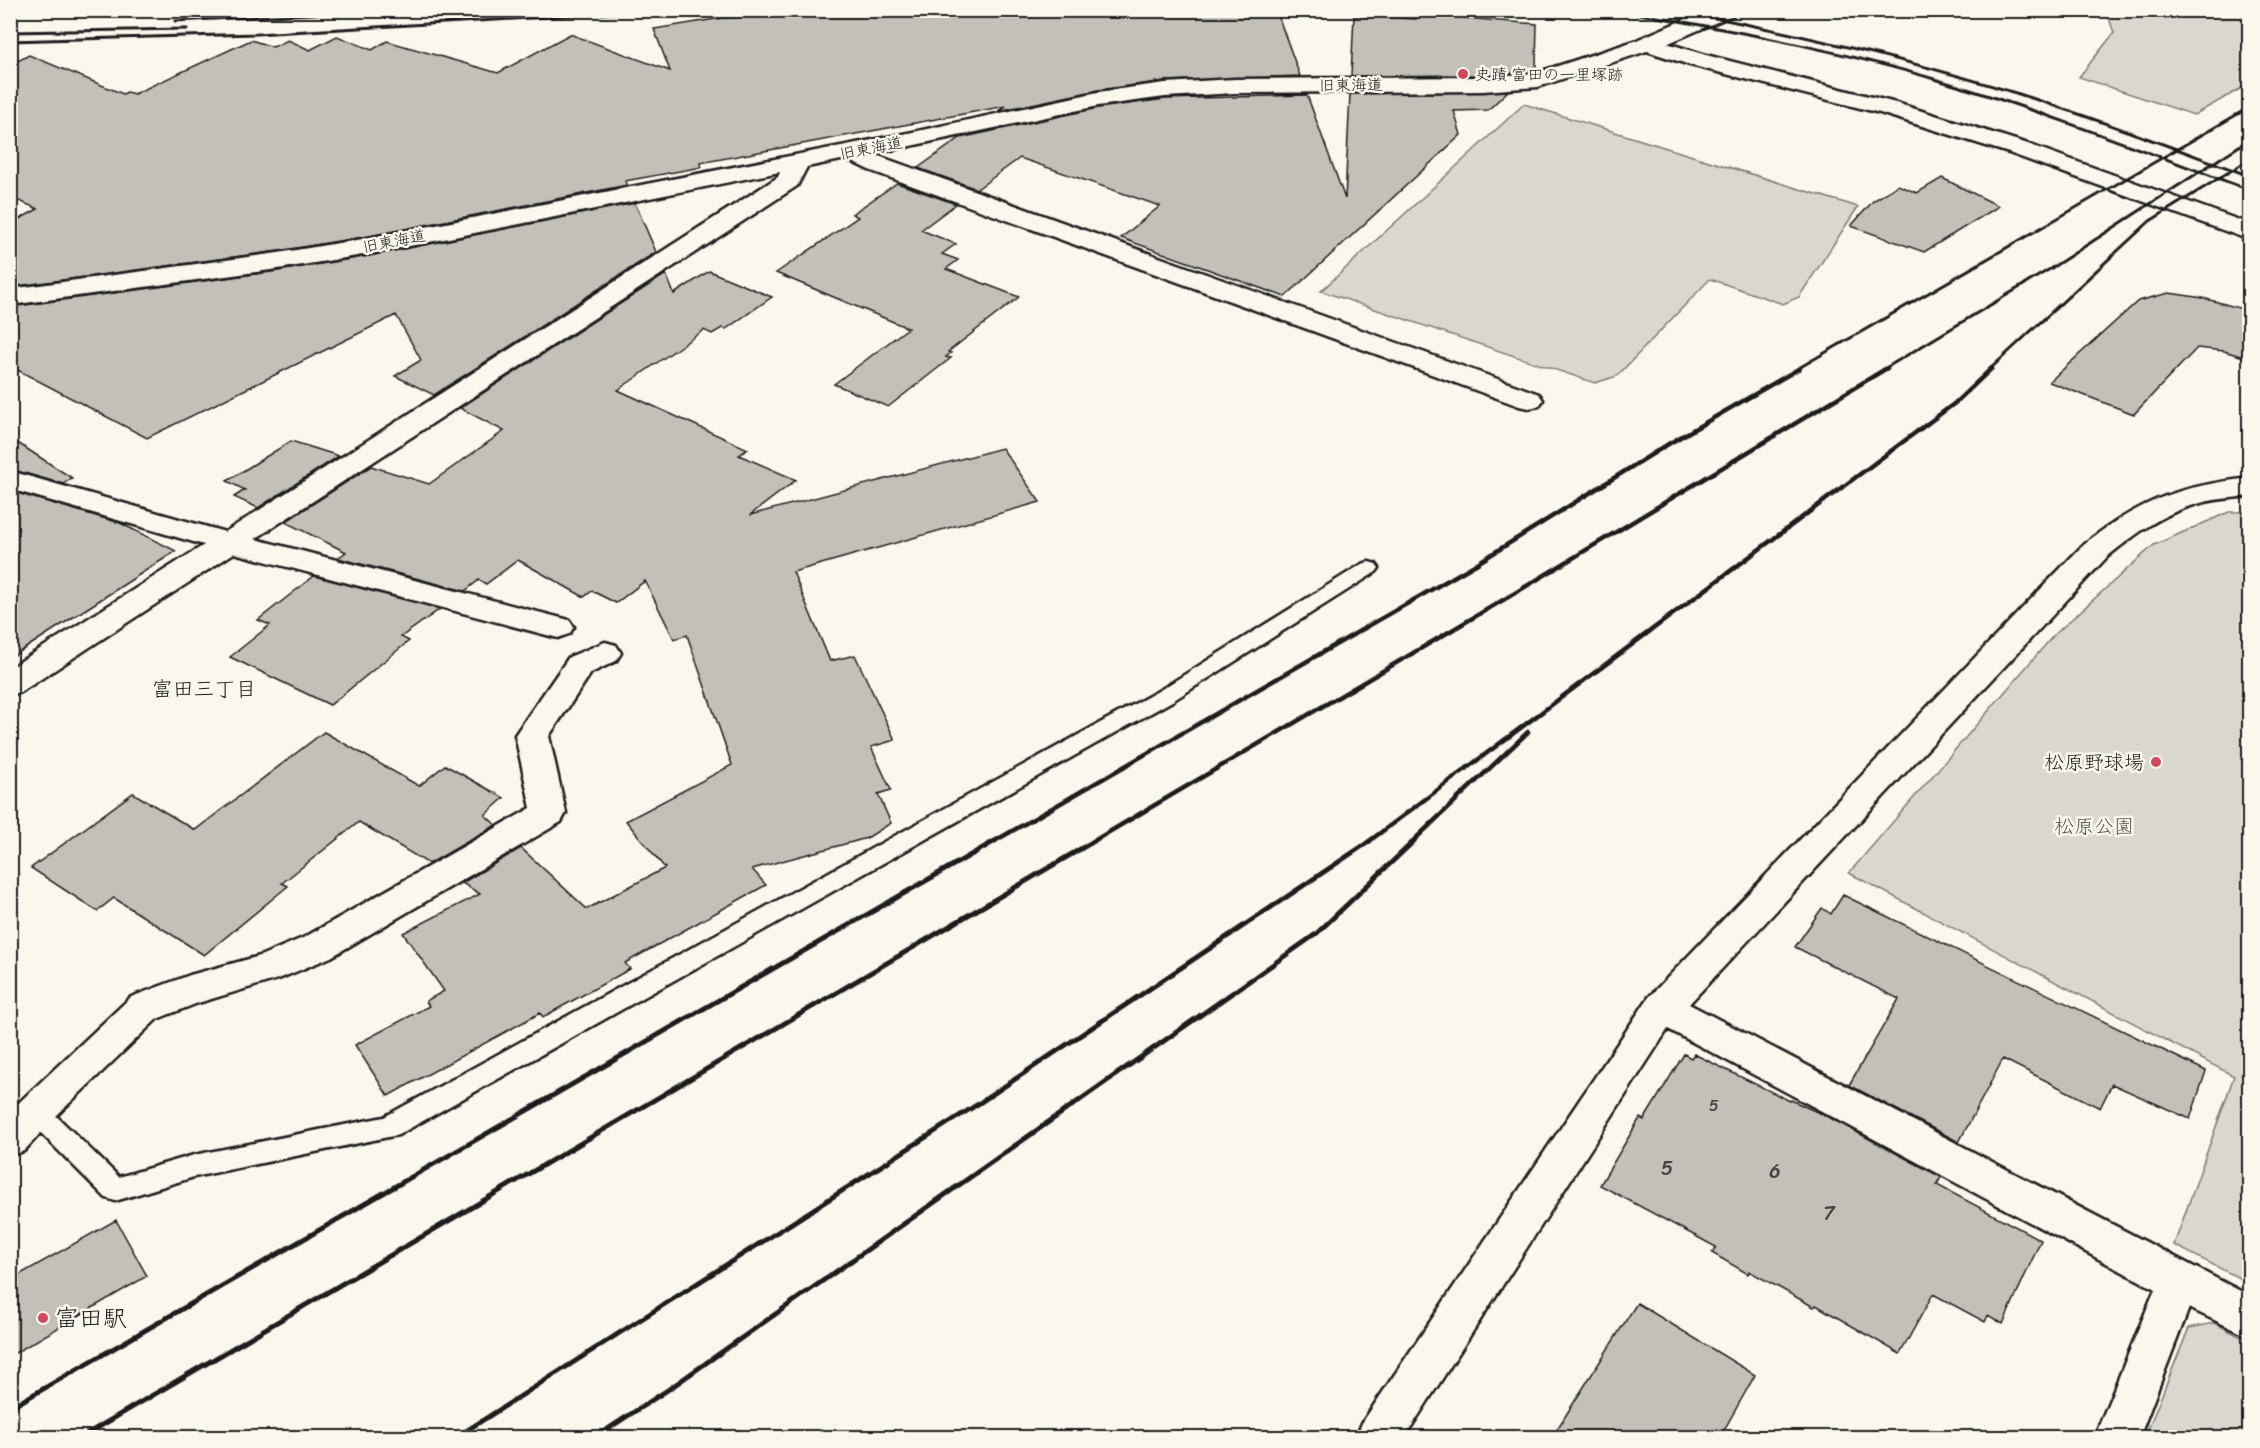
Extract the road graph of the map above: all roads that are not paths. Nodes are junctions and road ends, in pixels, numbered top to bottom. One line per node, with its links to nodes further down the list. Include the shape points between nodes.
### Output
1 (1725, 10): 2 (street, 旧東海道)
2 (1647, 44): 3 (street, 旧東海道, via 1538,80 1165,90 1098,99); 5 (street, via 1888,108 2017,148)
3 (849, 152): 4 (street, 旧東海道); 7 (street)
4 (797, 162): 6 (street, 旧東海道, via 369,246); 10 (street, via 788,181)
5 (2250, 233)
6 (10, 297)
7 (1528, 400)
8 (10, 480): 10 (street)
9 (2250, 487): 15 (street, via 2174,501 2122,530 2096,550)
10 (227, 542): 12 (street); 14 (street)
11 (1369, 568): 16 (lane, via 1167,695 389,1127 194,1166 115,1190)
12 (558, 627)
13 (605, 653): 16 (street, via 580,665 532,735 549,813 318,947 268,968 190,990 144,1008)
14 (10, 684)
15 (1662, 1008): 18 (street); 20 (street)
16 (35, 1111): 17 (street)
17 (10, 1138)
18 (2179, 1281): 19 (street); 21 (street)
19 (2250, 1318)
20 (1378, 1437)
21 (2116, 1437)

